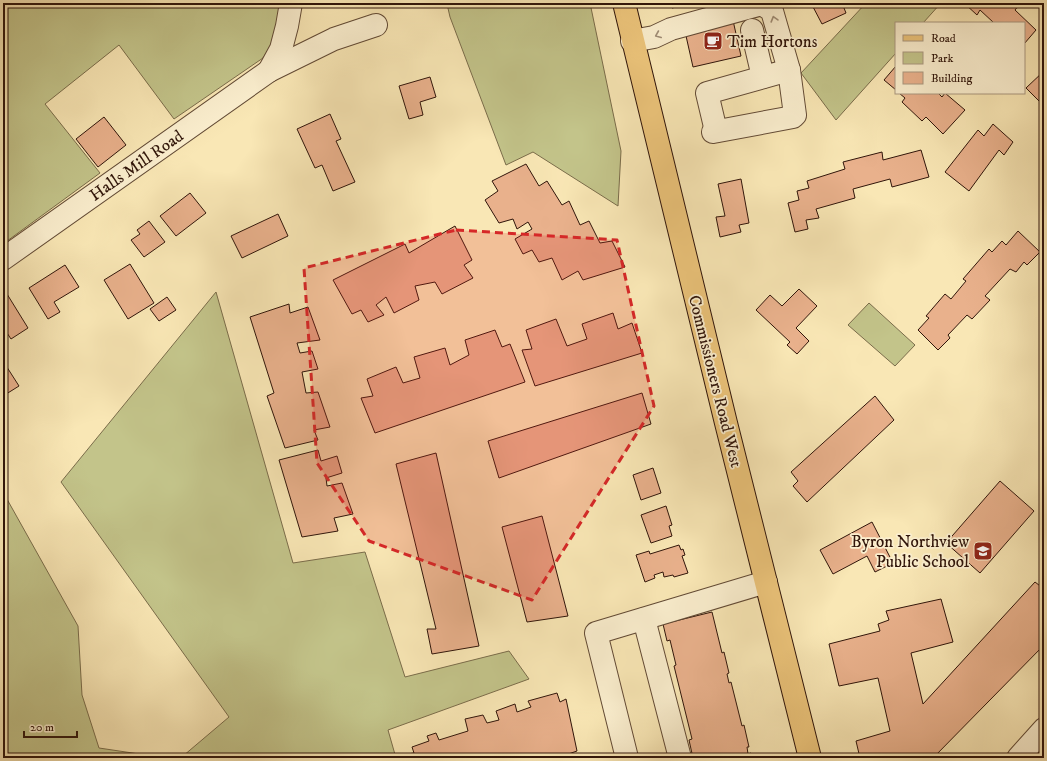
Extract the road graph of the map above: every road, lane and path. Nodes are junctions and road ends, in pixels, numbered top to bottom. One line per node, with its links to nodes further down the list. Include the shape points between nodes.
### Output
1 (291, 3): 6 (street, Halls Mill Road, via 281,49)
2 (624, 3): 5 (main road, Commissioners Road West)
3 (376, 25): 6 (street, Halls Mill Road, via 334,39)
4 (752, 30): 8 (street)
5 (632, 41): 7 (street, one-way to 5, via 772,11 762,4 671,29 654,37); 10 (main road, Commissioners Road West)
6 (269, 70): 9 (street, Halls Mill Road)
7 (789, 70): 8 (street); 8 (street, via 796,112 794,117 714,131 707,93)
8 (764, 78)
9 (3, 259)
10 (766, 582): 11 (street); 15 (main road, Commissioners Road West)
11 (644, 619): 13 (street, via 596,634); 14 (street)
12 (1044, 729): 16 (street)
13 (627, 758)
14 (680, 758)
15 (810, 758)
16 (1018, 758)

